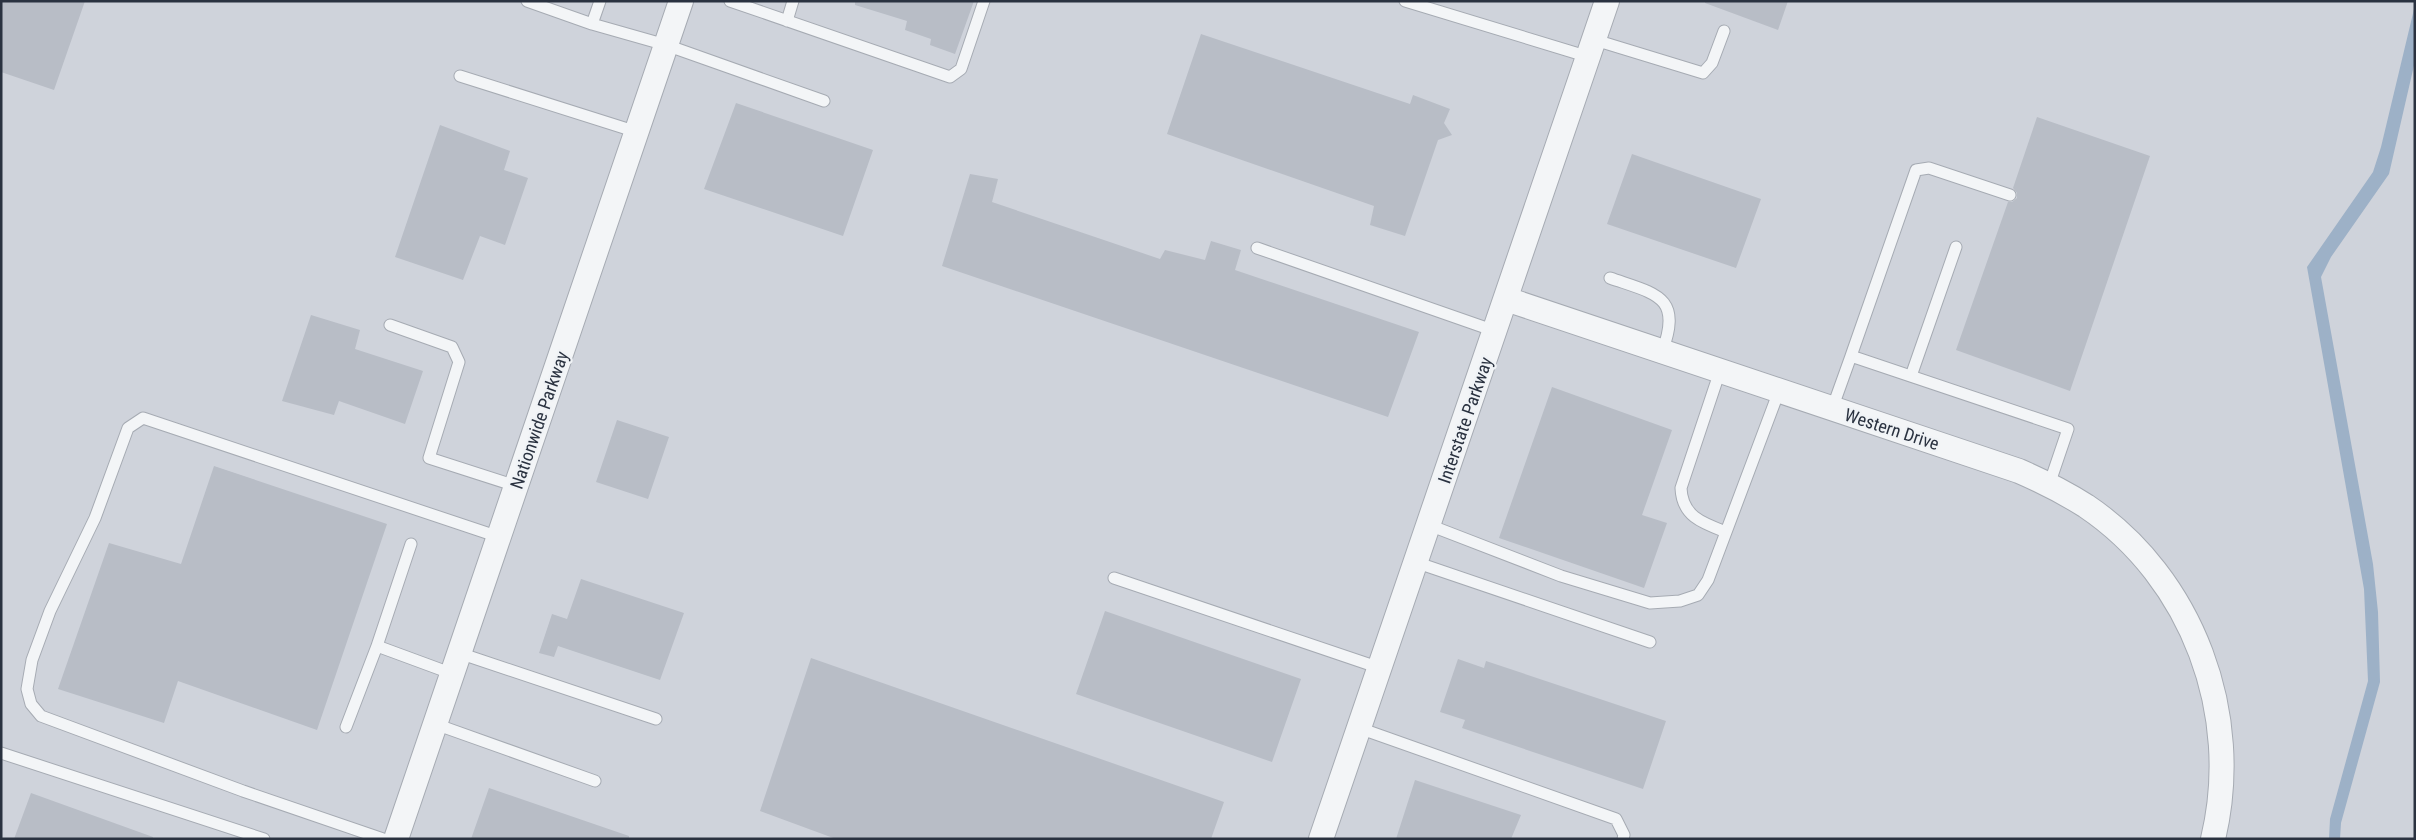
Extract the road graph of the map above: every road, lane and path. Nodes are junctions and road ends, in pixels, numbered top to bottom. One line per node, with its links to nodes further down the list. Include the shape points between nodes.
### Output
1 (527, 1): 10 (lane)
2 (600, 1): 10 (lane)
3 (681, 1): 12 (street, Nationwide Parkway)
4 (730, 1): 9 (lane)
5 (793, 1): 9 (lane)
6 (984, 1): 9 (lane, via 961,69 950,77)
7 (1405, 1): 13 (lane)
8 (1607, 1): 13 (street, Interstate Parkway)
9 (787, 21)
10 (592, 24): 12 (lane)
11 (1724, 31): 13 (lane, via 1712,64 1703,73)
12 (666, 45): 15 (lane); 16 (street, Nationwide Parkway)
13 (1592, 49): 21 (street, Interstate Parkway)
14 (460, 76): 16 (lane)
15 (824, 101)
16 (637, 132): 31 (street, Nationwide Parkway)
17 (2010, 195): 25 (lane, via 1929,168 1916,170)
18 (1956, 246): 27 (lane)
19 (1257, 248): 23 (lane)
20 (1610, 278): 24 (lane, via 1646,290 1666,306 1670,313 1670,330)
21 (1506, 299): 23 (street, Interstate Parkway); 24 (street, Western Drive)
22 (390, 325): 31 (lane, via 452,347 459,362 429,458)
23 (1495, 331): 32 (street, Interstate Parkway)
24 (1662, 352): 26 (street, Western Drive)
25 (1851, 356): 27 (lane); 29 (lane)
26 (1720, 371): 28 (street, Western Drive); 33 (lane, via 1681,488 1682,502 1692,515)
27 (1911, 376): 30 (lane, via 2068,429)
28 (1778, 391): 29 (street, Western Drive); 33 (lane)
29 (1832, 408): 30 (street, Western Drive, via 2019,471)
30 (2049, 485): 53 (street, Western Drive, via 2117,530 2147,562 2189,625 2217,706 2222,744 2222,782)
31 (516, 486): 34 (street, Nationwide Parkway)
32 (1428, 525): 33 (lane, via 1560,576 1650,603 1680,601 1698,595 1708,580); 36 (street, Interstate Parkway)
33 (1726, 532)
34 (499, 537): 40 (street, Nationwide Parkway); 49 (lane, via 143,418 128,428 95,518 50,611 32,660 26,690 31,704 41,716)
35 (411, 544): 39 (lane)
36 (1415, 562): 38 (lane); 41 (street, Interstate Parkway)
37 (1114, 578): 41 (lane)
38 (1650, 642)
39 (377, 646): 40 (lane); 44 (lane)
40 (456, 663): 42 (lane); 43 (street, Nationwide Parkway)
41 (1380, 668): 45 (street, Interstate Parkway)
42 (656, 719)
43 (435, 724): 47 (lane); 50 (street, Nationwide Parkway)
44 (346, 727)
45 (1359, 728): 51 (street, Interstate Parkway); 52 (lane, via 1616,819)
46 (1, 753): 48 (lane)
47 (595, 782)
48 (264, 839)
49 (383, 839)
50 (396, 839)
51 (1321, 839)
52 (1623, 839)
53 (2213, 839)

